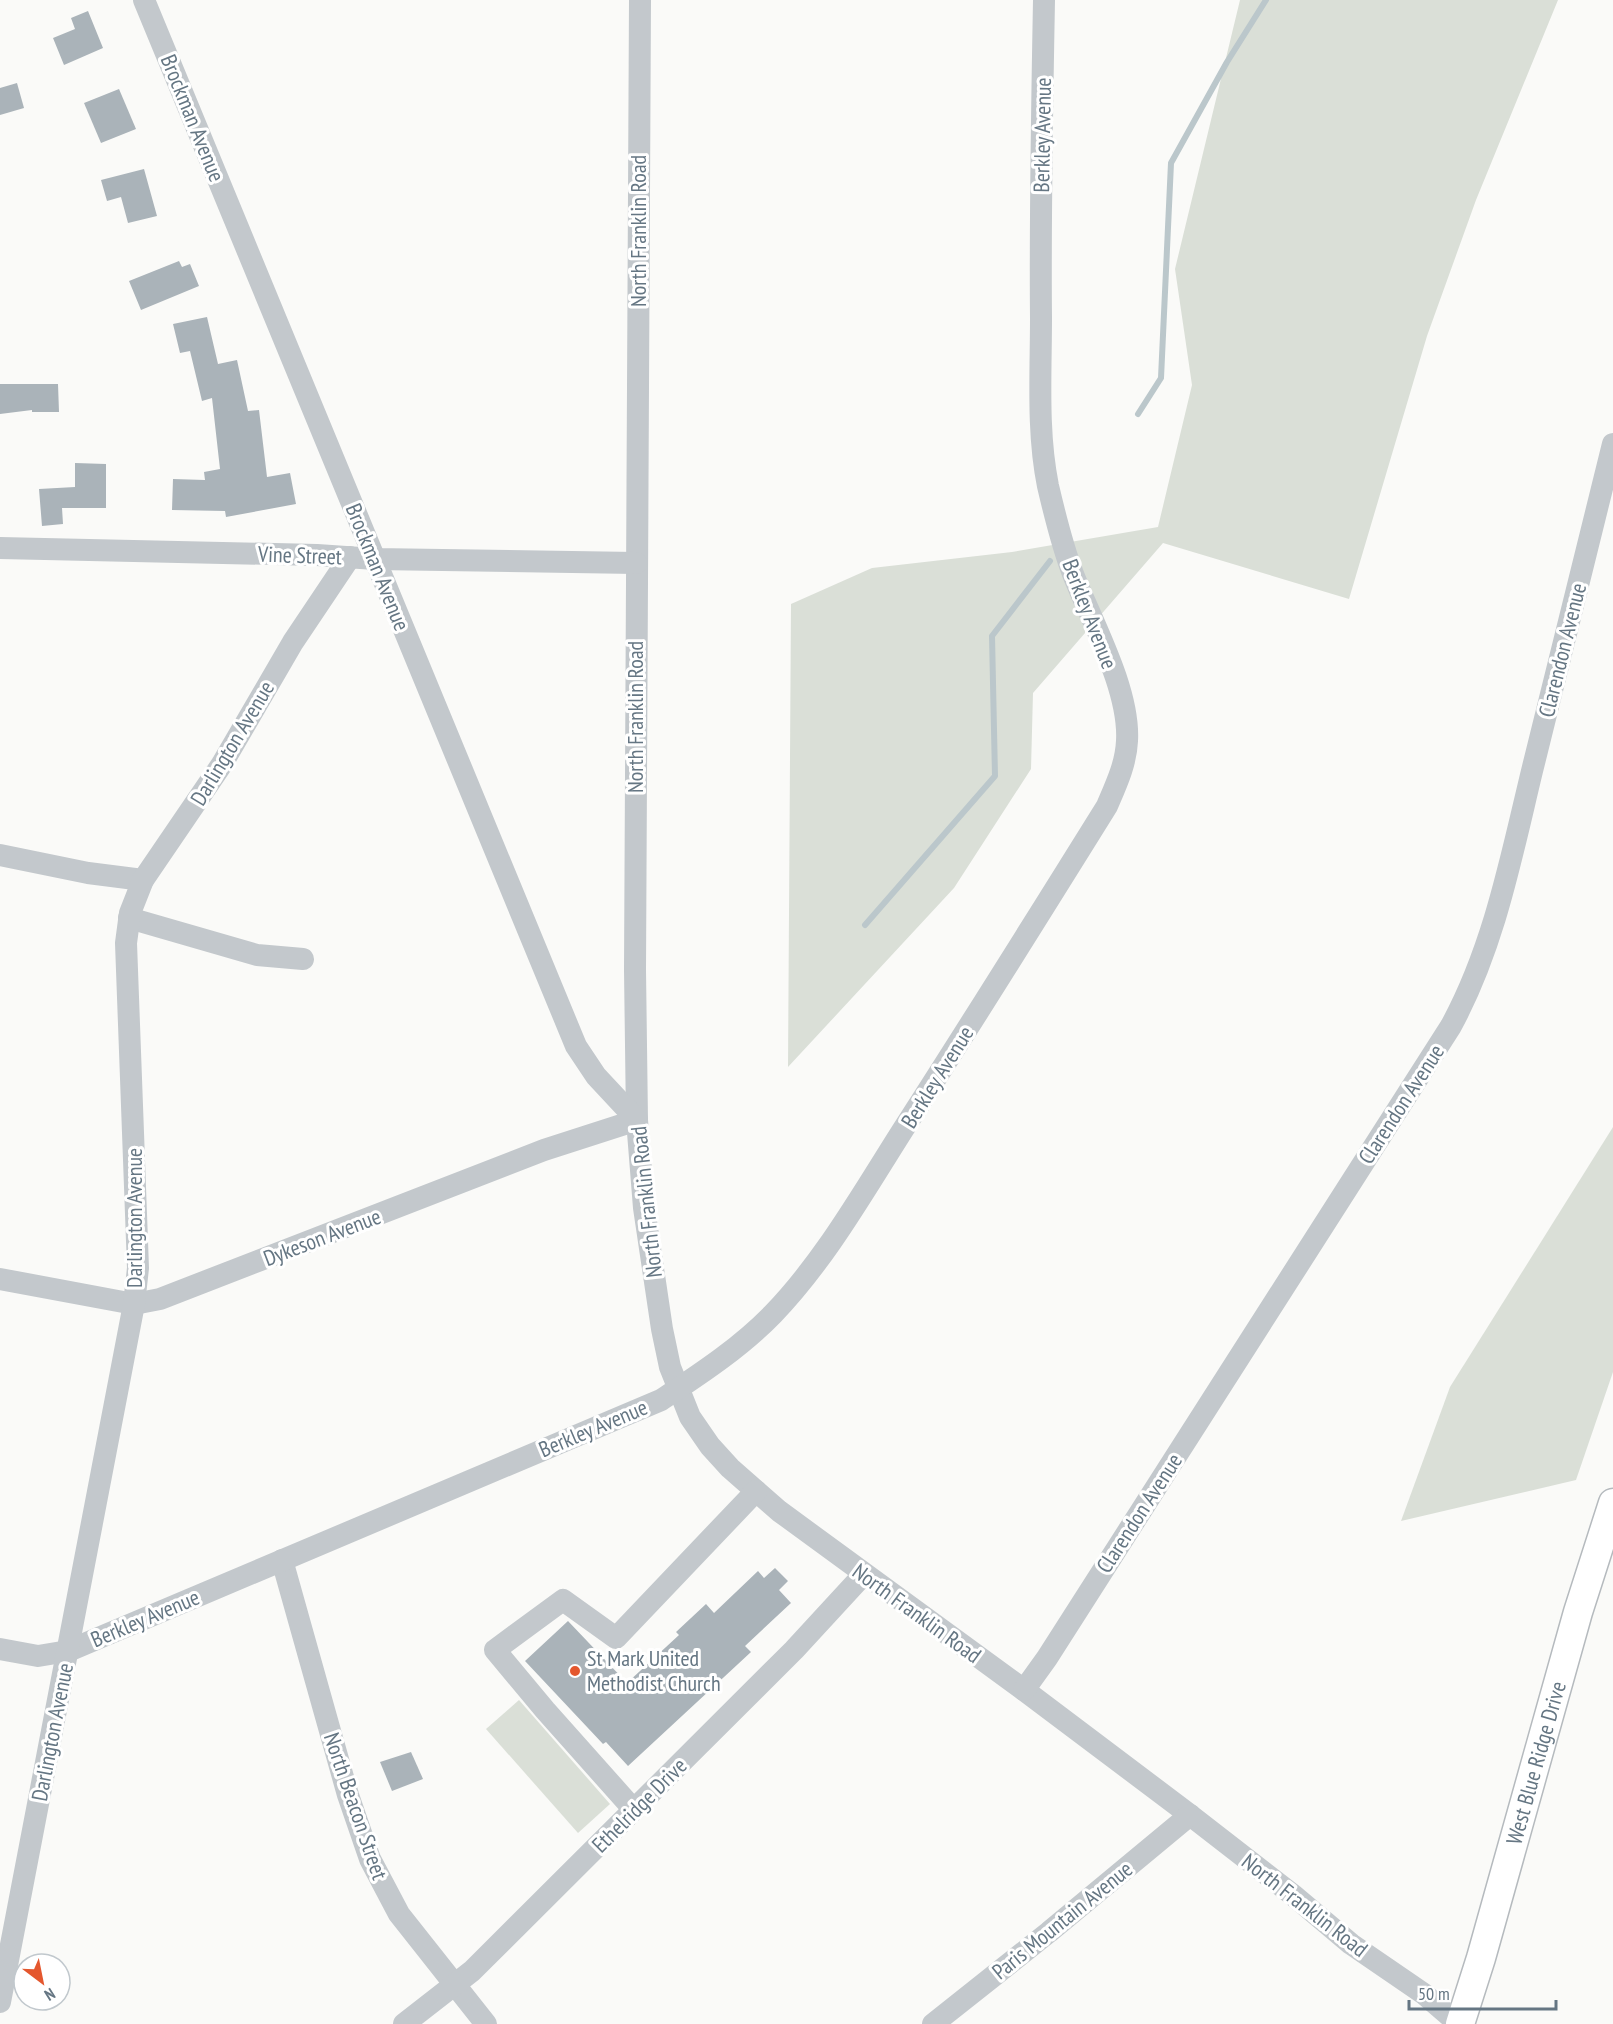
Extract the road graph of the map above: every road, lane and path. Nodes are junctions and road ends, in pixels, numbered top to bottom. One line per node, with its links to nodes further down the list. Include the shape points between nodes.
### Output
1 (144, 0): 7 (street, Brockman Avenue)
2 (640, 0): 8 (street, North Franklin Road)
3 (1044, 0): 16 (street, Berkley Avenue, via 1042,442 1058,529 1125,709 1125,757 1107,806 815,1262 747,1339)
4 (1613, 444): 23 (street, Clarendon Avenue, via 1490,936 1469,993)
5 (0, 548): 6 (street, Vine Street)
6 (350, 557): 7 (street, Vine Street); 10 (street, Darlington Avenue, via 292,642 222,764)
7 (375, 559): 8 (street, Vine Street); 13 (street, Brockman Avenue, via 576,1046 596,1076)
8 (636, 563): 13 (street, North Franklin Road)
9 (0, 855): 10 (street)
10 (142, 880): 11 (street, Darlington Avenue)
11 (129, 918): 12 (street, via 257,955); 15 (street, Darlington Avenue, via 126,943 138,1268)
12 (303, 959)
13 (637, 1120): 15 (street, Dykeson Avenue, via 544,1150 188,1290); 16 (street, North Franklin Road, via 644,1208 662,1329)
14 (0, 1279): 15 (street, Dykeson Avenue)
15 (134, 1304): 22 (street, Darlington Avenue)
16 (678, 1388): 17 (street, North Franklin Road, via 690,1417 710,1446); 19 (street, Berkley Avenue, via 661,1400)
17 (756, 1491): 20 (street, North Franklin Road); 24 (street, via 616,1638 563,1600 495,1650)
18 (1613, 1503): 31 (main road, West Blue Ridge Drive)
19 (282, 1560): 22 (street, Berkley Avenue); 26 (street, North Beacon Street, via 348,1795 370,1859 399,1914)
20 (864, 1574): 23 (street, North Franklin Road); 24 (street, Ethelridge Drive)
21 (0, 1649): 22 (street, Berkley Avenue, via 38,1656)
22 (68, 1651): 27 (street, Darlington Avenue)
23 (1024, 1690): 25 (street, North Franklin Road)
24 (634, 1810): 26 (street, Ethelridge Drive, via 472,1971)
25 (1190, 1815): 30 (street, Paris Mountain Avenue); 31 (street, North Franklin Road)
26 (454, 1984): 28 (street, Ethelridge Drive); 29 (street, North Beacon Street)
27 (0, 2002)
28 (404, 2024)
29 (486, 2024)
30 (933, 2024)
31 (1460, 2024)

